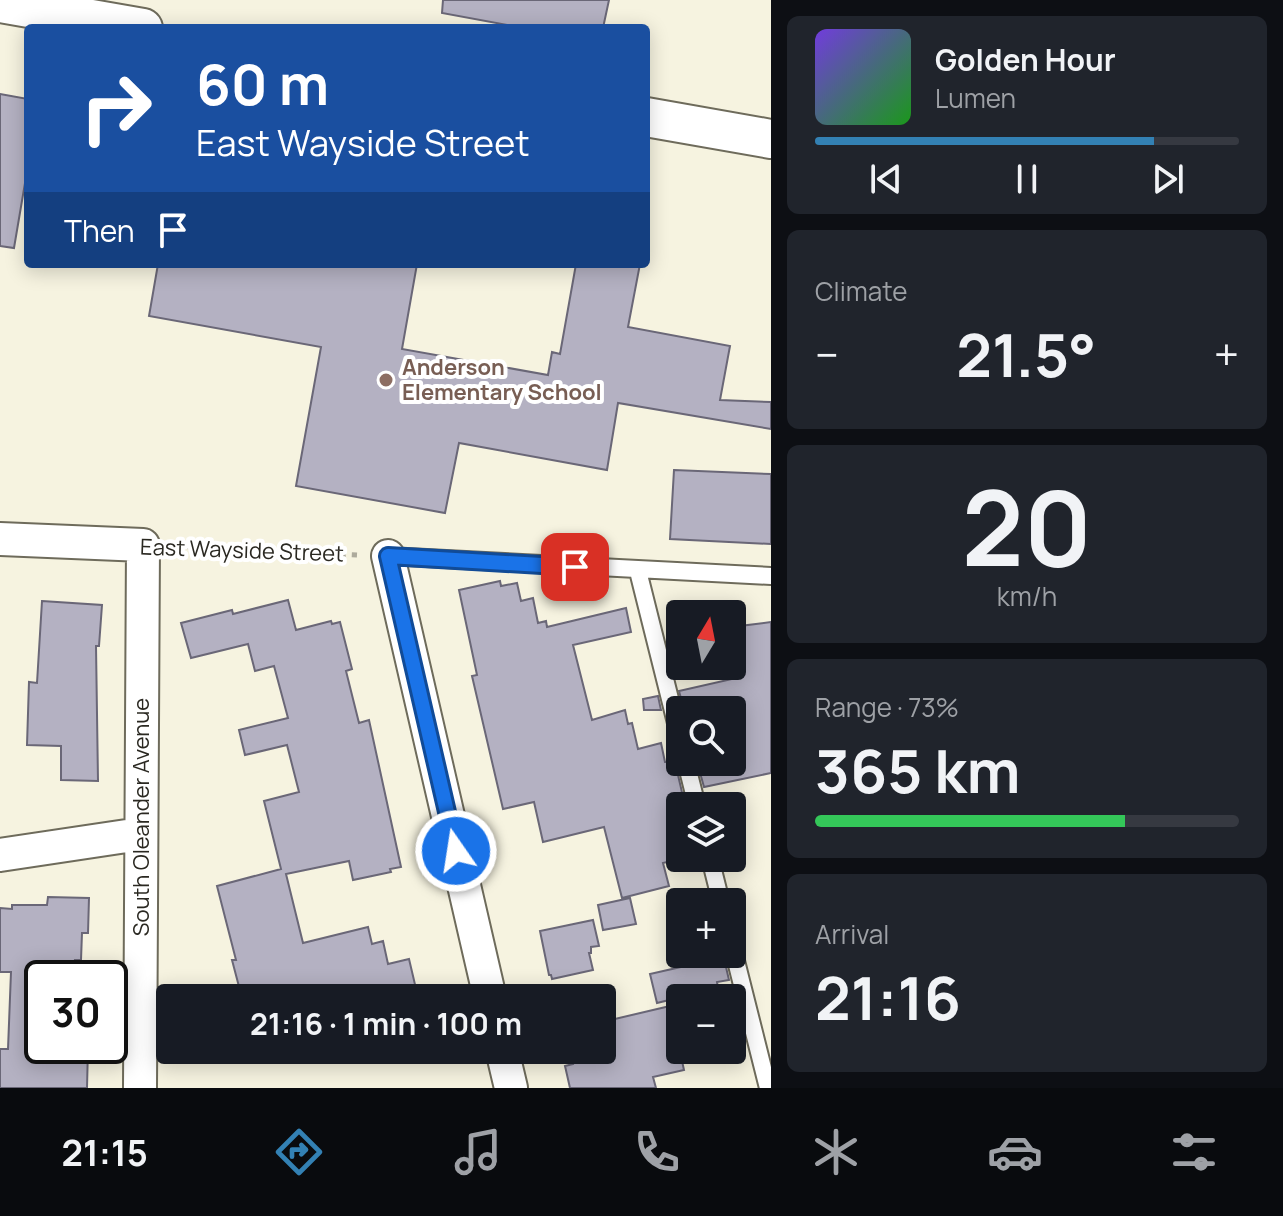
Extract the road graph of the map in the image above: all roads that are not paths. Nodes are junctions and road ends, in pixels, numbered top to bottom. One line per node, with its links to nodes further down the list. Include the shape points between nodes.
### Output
1 (0, 3): 2 (street)
2 (120, 24)
3 (650, 118): 4 (street)
4 (771, 139)
5 (0, 539): 6 (street, East Wayside Street)
6 (143, 545): 11 (street, South Oleander Avenue)
7 (388, 556): 8 (lane); 14 (street)
8 (638, 571): 9 (lane); 10 (lane)
9 (771, 576)
10 (669, 696)
11 (140, 834): 12 (street); 16 (street, South Oleander Avenue)
12 (0, 855)
13 (738, 968): 18 (lane)
14 (487, 984)
15 (505, 1064): 17 (street)
16 (140, 1088)
17 (511, 1088)
18 (768, 1088)

